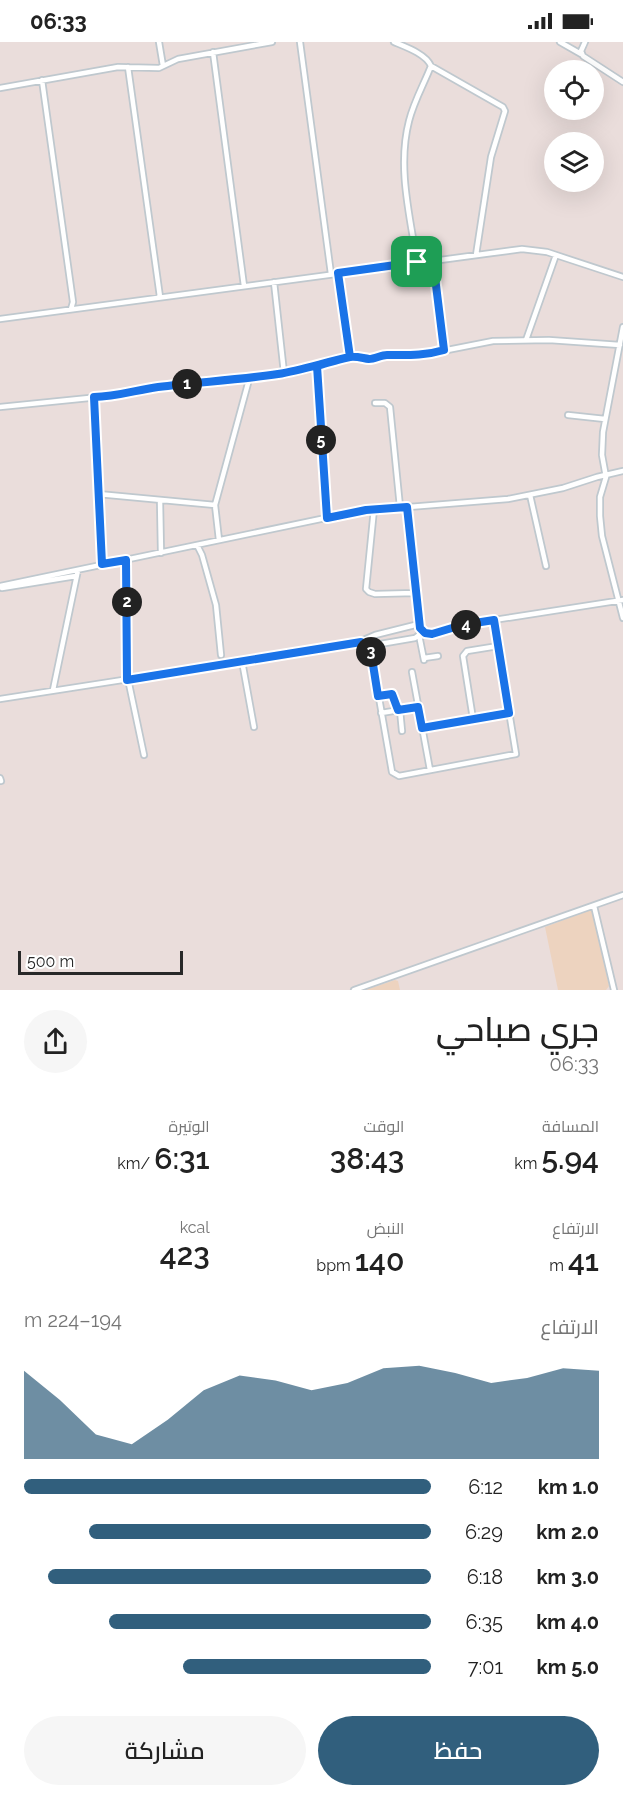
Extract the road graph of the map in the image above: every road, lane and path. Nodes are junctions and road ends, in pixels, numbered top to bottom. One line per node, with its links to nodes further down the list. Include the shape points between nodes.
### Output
1 (159, 42): 9 (street)
2 (272, 42): 7 (street)
3 (300, 42): 20 (street)
4 (394, 42): 10 (street, via 419,54)
5 (560, 42): 8 (street)
6 (585, 42): 8 (street)
7 (213, 52): 9 (street); 23 (street)
8 (581, 54): 13 (street)
9 (163, 66): 11 (street)
10 (431, 66): 15 (street, via 473,88 505,111 491,157); 18 (street, via 412,110 404,148)
11 (128, 67): 12 (street); 24 (street)
12 (42, 80): 14 (street); 25 (street)
13 (623, 82)
14 (0, 88)
15 (476, 255): 16 (street, via 522,249); 17 (street)
16 (556, 255): 21 (street); 28 (street)
17 (433, 261): 18 (street); 30 (street)
18 (417, 262): 19 (street)
19 (338, 273): 20 (street); 31 (street)
20 (331, 274): 22 (street)
21 (623, 277)
22 (274, 282): 23 (street); 33 (street)
23 (244, 286): 24 (street)
24 (160, 297): 25 (street)
25 (71, 309): 26 (street)
26 (0, 319)
27 (623, 327): 29 (street)
28 (526, 340): 29 (street); 30 (street)
29 (620, 345): 39 (street)
30 (444, 350): 31 (street, via 417,356)
31 (350, 357): 32 (street)
32 (317, 366): 33 (street); 49 (street)
33 (284, 373): 34 (street)
34 (250, 376): 35 (street); 45 (street)
35 (94, 397): 37 (street); 42 (street)
36 (375, 403): 46 (street, via 390,407)
37 (0, 407)
38 (568, 415): 39 (street)
39 (605, 419): 41 (street)
40 (623, 471): 41 (street)
41 (605, 474): 43 (street); 59 (street, via 600,526)
42 (98, 494): 44 (street); 54 (street)
43 (530, 495): 47 (street); 55 (street)
44 (160, 500): 45 (street); 52 (street)
45 (215, 505): 50 (street)
46 (400, 507): 47 (street); 48 (street)
47 (407, 507): 58 (street)
48 (374, 509): 49 (street); 58 (street, via 366,589 375,594)
49 (327, 518): 50 (street)
50 (219, 540): 51 (street)
51 (197, 545): 52 (street); 69 (street, via 216,608)
52 (161, 553): 53 (street)
53 (126, 560): 54 (street); 73 (street)
54 (102, 564): 56 (street)
55 (546, 566)
56 (77, 573): 57 (street); 74 (street)
57 (0, 587)
58 (416, 592): 62 (street)
59 (621, 600): 60 (street); 61 (street)
60 (623, 618)
61 (494, 620): 62 (street, via 432,634); 68 (street)
62 (419, 626): 63 (street); 64 (street)
63 (397, 631): 65 (street); 66 (street)
64 (419, 634): 65 (street); 70 (street, via 424,659)
65 (397, 641): 67 (street)
66 (361, 642): 71 (street); 75 (street, via 371,652)
67 (380, 644)
68 (498, 646): 80 (street); 81 (street, via 467,651 463,656)
69 (220, 655)
70 (438, 656)
71 (242, 661): 73 (street); 82 (street)
72 (412, 672): 77 (street)
73 (128, 680): 74 (street); 85 (street)
74 (53, 690): 76 (street)
75 (378, 696): 78 (street, via 392,694); 79 (street)
76 (0, 699)
77 (418, 707): 78 (street); 83 (street)
78 (399, 710): 79 (street); 84 (street)
79 (381, 713): 86 (street, via 393,774)
80 (509, 713): 81 (street); 86 (street, via 517,751 514,755)
81 (473, 719): 83 (street)
82 (254, 727)
83 (422, 728): 86 (street)
84 (402, 731)
85 (144, 755)
86 (430, 770)
87 (623, 896): 88 (street)
88 (594, 906): 89 (street); 90 (street)
89 (354, 990)
90 (614, 990)

